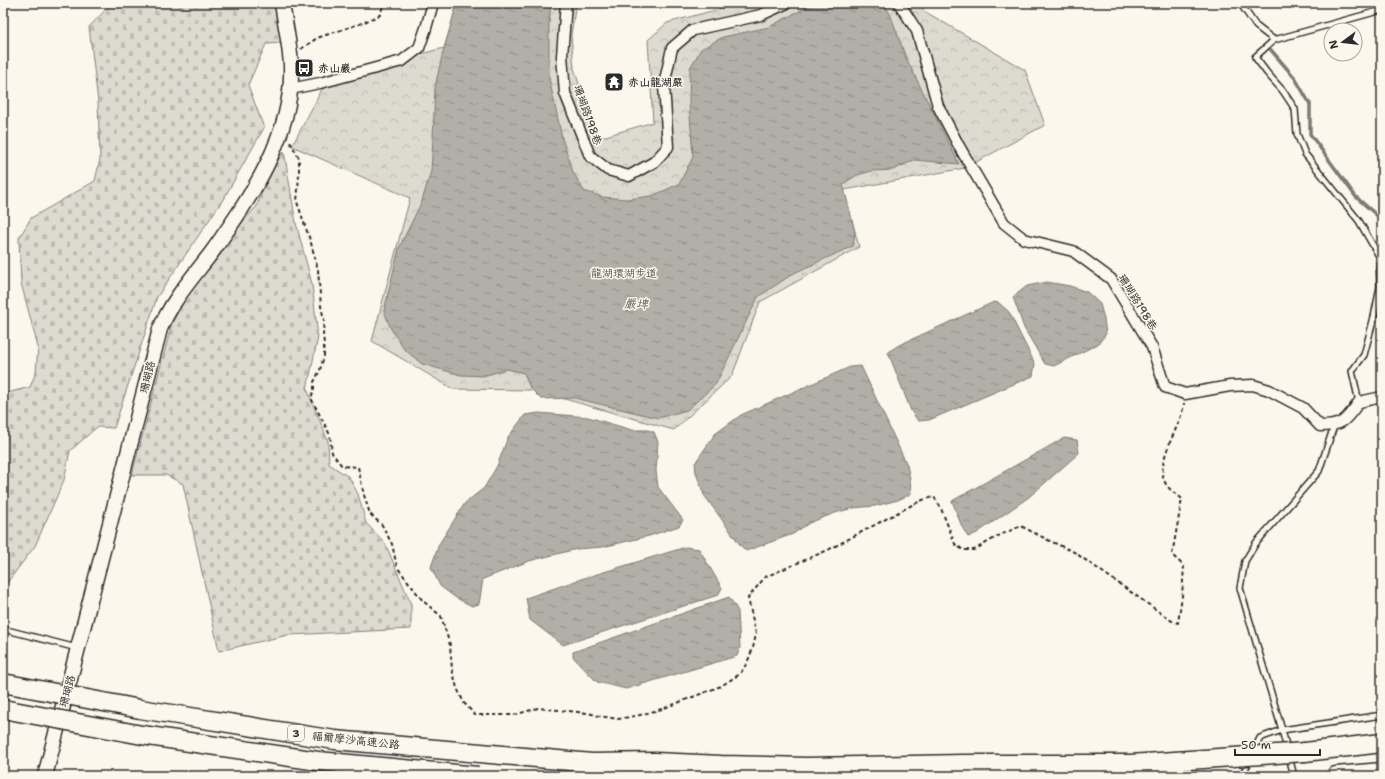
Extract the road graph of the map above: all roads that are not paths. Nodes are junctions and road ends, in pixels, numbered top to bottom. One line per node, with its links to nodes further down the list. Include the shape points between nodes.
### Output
1 (282, 3): 9 (street, 珊瑚路, via 290,57)
2 (432, 3): 9 (street, via 419,48 402,61)
3 (566, 3): 4 (street, 珊瑚路198巷, via 562,56 565,94 590,156 608,170 629,176 654,162 668,147 664,85 672,48 693,30 761,15)
4 (788, 3)
5 (899, 3): 12 (street, 珊瑚路198巷, via 917,32 938,106 1004,223 1024,239 1073,251 1111,279 1152,347 1165,387 1185,394 1230,386 1253,385 1269,390 1303,408 1320,426)
6 (1240, 3): 8 (lane, via 1256,26)
7 (1382, 10): 8 (lane)
8 (1274, 40): 11 (lane, via 1255,57 1295,109 1296,134 1305,154 1359,221 1379,256 1380,287 1374,317 1364,355 1352,371)
9 (290, 89): 14 (street, 珊瑚路, via 288,109 281,131 260,178 244,206 172,304 160,329)
10 (1382, 397): 11 (street)
11 (1359, 402): 12 (street, via 1347,418)
12 (1334, 426): 18 (lane, via 1319,471 1256,543 1245,561 1240,588)
13 (3, 630): 14 (lane)
14 (78, 648): 22 (street, 珊瑚路)
15 (3, 683): 20 (highway, 福爾摩沙高速公路 / 3, bridge, via 140,709 335,740)
16 (3, 709): 23 (highway, 3, bridge, via 142,734 318,761)
17 (1382, 715): 18 (lane)
18 (1282, 730): 25 (lane, via 1260,738); 26 (lane)
19 (1382, 743): 20 (highway, bridge, via 1305,752 1130,764 807,767 655,762)
20 (592, 763): 24 (highway, 福爾摩沙高速公路 / 3, bridge)
21 (1382, 772): 27 (highway)
22 (45, 776)
23 (478, 776)
24 (712, 776)
25 (1242, 776)
26 (1294, 776)
27 (1336, 776)

